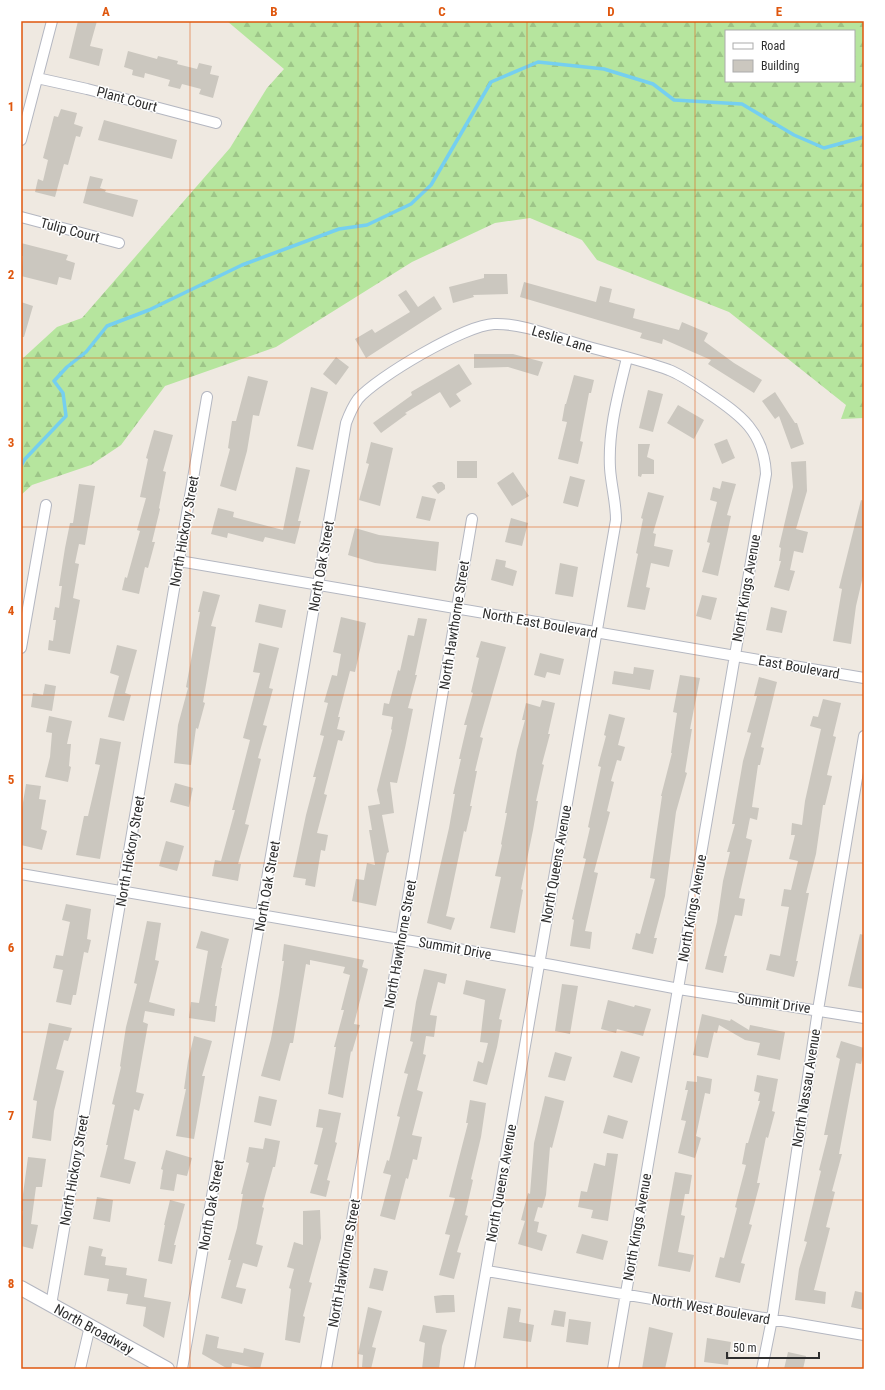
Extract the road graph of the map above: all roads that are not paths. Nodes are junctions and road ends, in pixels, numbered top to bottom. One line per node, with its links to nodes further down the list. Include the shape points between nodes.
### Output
1 (52, 21): 2 (street)
2 (37, 78): 3 (street, Plant Court); 4 (street)
3 (216, 123)
4 (21, 140)
5 (21, 217): 6 (street, Tulip Court)
6 (119, 243)
7 (627, 358): 9 (street, Leslie Lane, via 520,327 494,324 472,328 450,338 373,386); 10 (street, Leslie Lane, via 669,370 700,387 741,417); 16 (street, North Queens Avenue, via 610,443 610,469 616,520)
8 (207, 397): 13 (street, North Hickory Street)
9 (355, 404): 14 (street, North Oak Street, via 346,423)
10 (762, 446): 18 (street, North Kings Avenue, via 766,474)
11 (46, 505): 17 (street)
12 (472, 518): 15 (street, North Hawthorne Street)
13 (179, 561): 14 (street, North East Boulevard); 22 (street, North Hickory Street)
14 (318, 585): 15 (street, North East Boulevard); 23 (street, North Oak Street)
15 (457, 609): 16 (street, North East Boulevard); 24 (street, North Hawthorne Street)
16 (596, 632): 18 (street, North East Boulevard); 25 (street, North Queens Avenue)
17 (21, 648)
18 (735, 656): 19 (street, East Boulevard); 26 (street, North Kings Avenue)
19 (864, 678)
20 (864, 736): 27 (street, North Nassau Avenue)
21 (21, 874): 22 (street, Summit Drive)
22 (123, 891): 23 (street, Summit Drive); 32 (street, North Hickory Street)
23 (262, 915): 24 (street, Summit Drive); 38 (street, North Oak Street)
24 (401, 939): 25 (street, Summit Drive); 39 (street, North Hawthorne Street)
25 (538, 962): 26 (street, Summit Drive); 29 (street, North Queens Avenue)
26 (679, 989): 27 (street, Summit Drive); 31 (street, North Kings Avenue)
27 (818, 1010): 28 (street, Summit Drive); 33 (street, North Nassau Avenue)
28 (864, 1018)
29 (487, 1271): 31 (street, North West Boulevard); 40 (street, North Queens Avenue)
30 (21, 1288): 32 (main road, North Broadway)
31 (626, 1295): 33 (street, North West Boulevard); 41 (street, North Kings Avenue)
32 (51, 1305): 34 (main road, North Broadway)
33 (772, 1319): 35 (street, North West Boulevard); 42 (street, North Nassau Avenue)
34 (90, 1326): 36 (street); 37 (main road, North Broadway)
35 (864, 1335)
36 (80, 1369)
37 (167, 1369)
38 (182, 1369)
39 (326, 1369)
40 (469, 1369)
41 (613, 1369)
42 (762, 1369)

